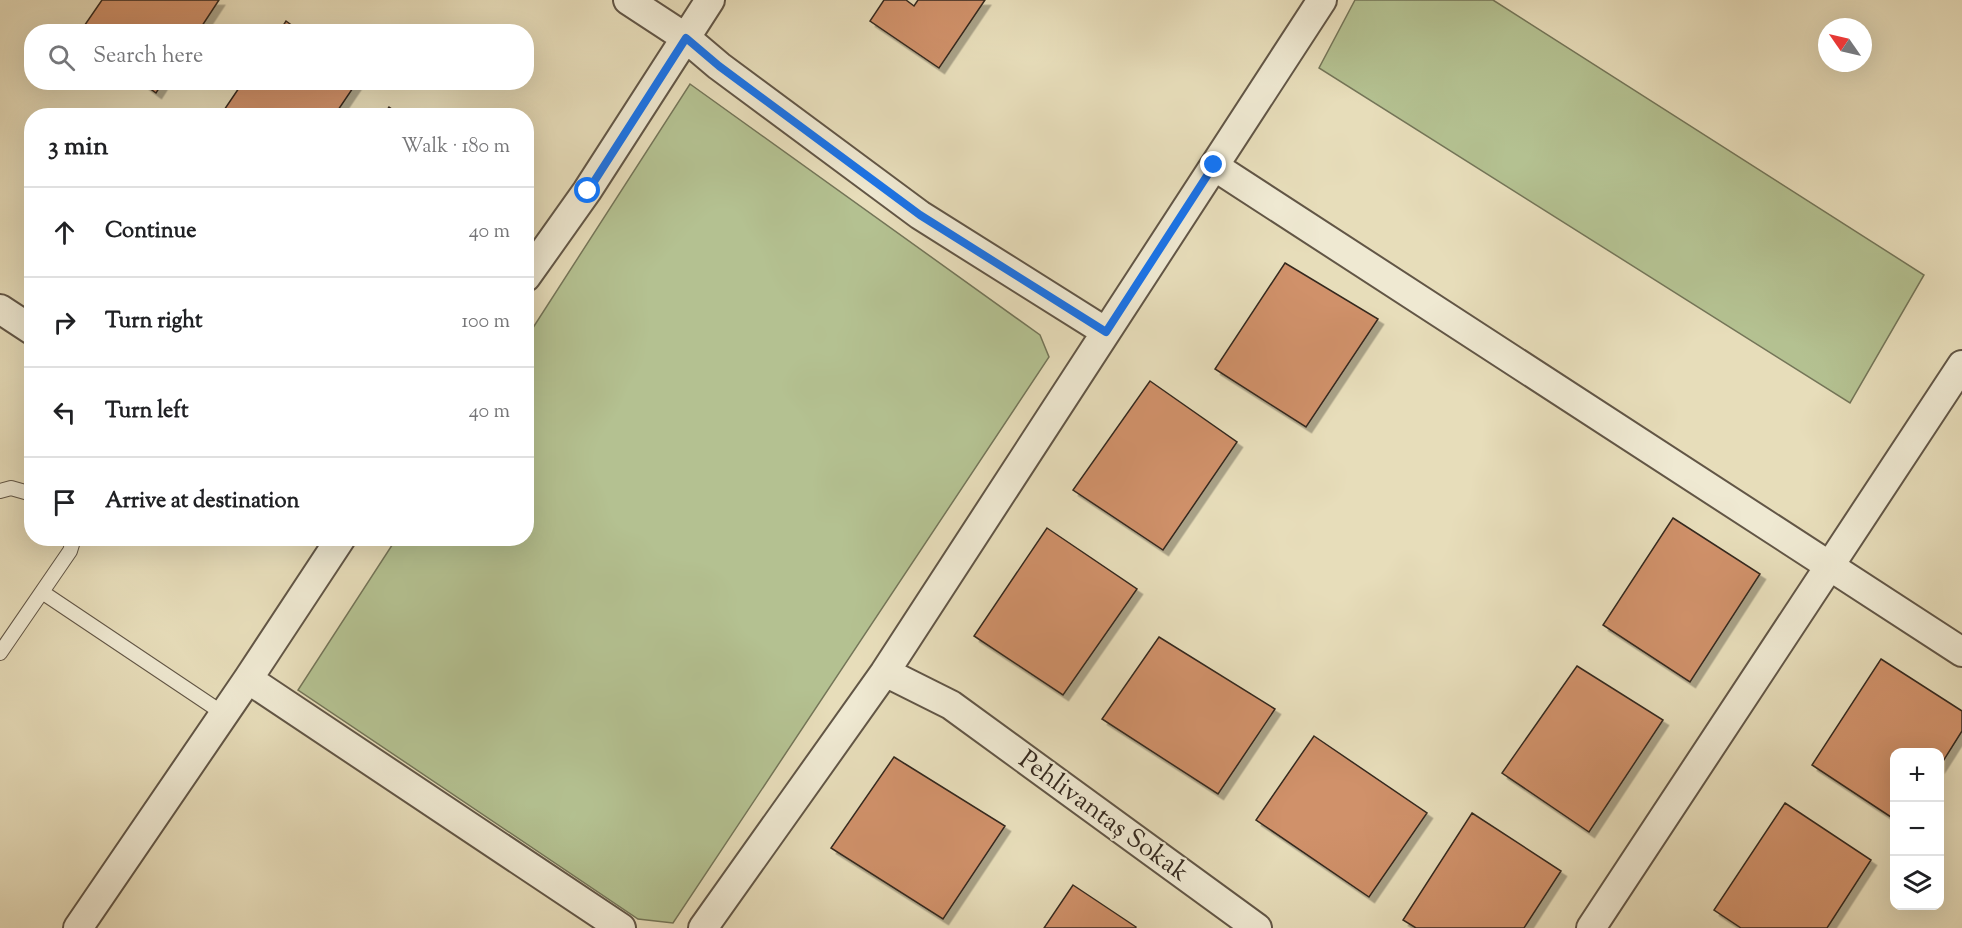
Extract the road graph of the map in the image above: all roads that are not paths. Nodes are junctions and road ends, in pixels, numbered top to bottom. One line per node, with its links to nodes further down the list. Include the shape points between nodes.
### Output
1 (628, 0): 4 (street)
2 (711, 0): 4 (street)
3 (1322, 0): 5 (street)
4 (686, 38): 6 (street, via 588,191); 9 (street, via 920,215)
5 (1214, 165): 9 (street); 15 (street)
6 (534, 266)
7 (0, 309): 8 (street)
8 (24, 325)
9 (1106, 332): 19 (street)
10 (1962, 365): 15 (street)
11 (0, 491): 12 (lane, via 11,488)
12 (24, 492)
13 (72, 546): 16 (lane)
14 (334, 546): 20 (street)
15 (1830, 565): 17 (street); 27 (street)
16 (42, 592): 18 (lane); 21 (lane)
17 (1962, 651)
18 (0, 653)
19 (885, 672): 22 (street, Pehlivantaş Sokak, via 951,705); 25 (street)
20 (248, 679): 21 (street); 24 (street)
21 (224, 714): 23 (street)
22 (1227, 920): 26 (street, Pehlivantaş Sokak)
23 (78, 928)
24 (621, 928)
25 (703, 928)
26 (1257, 928)
27 (1591, 928)

